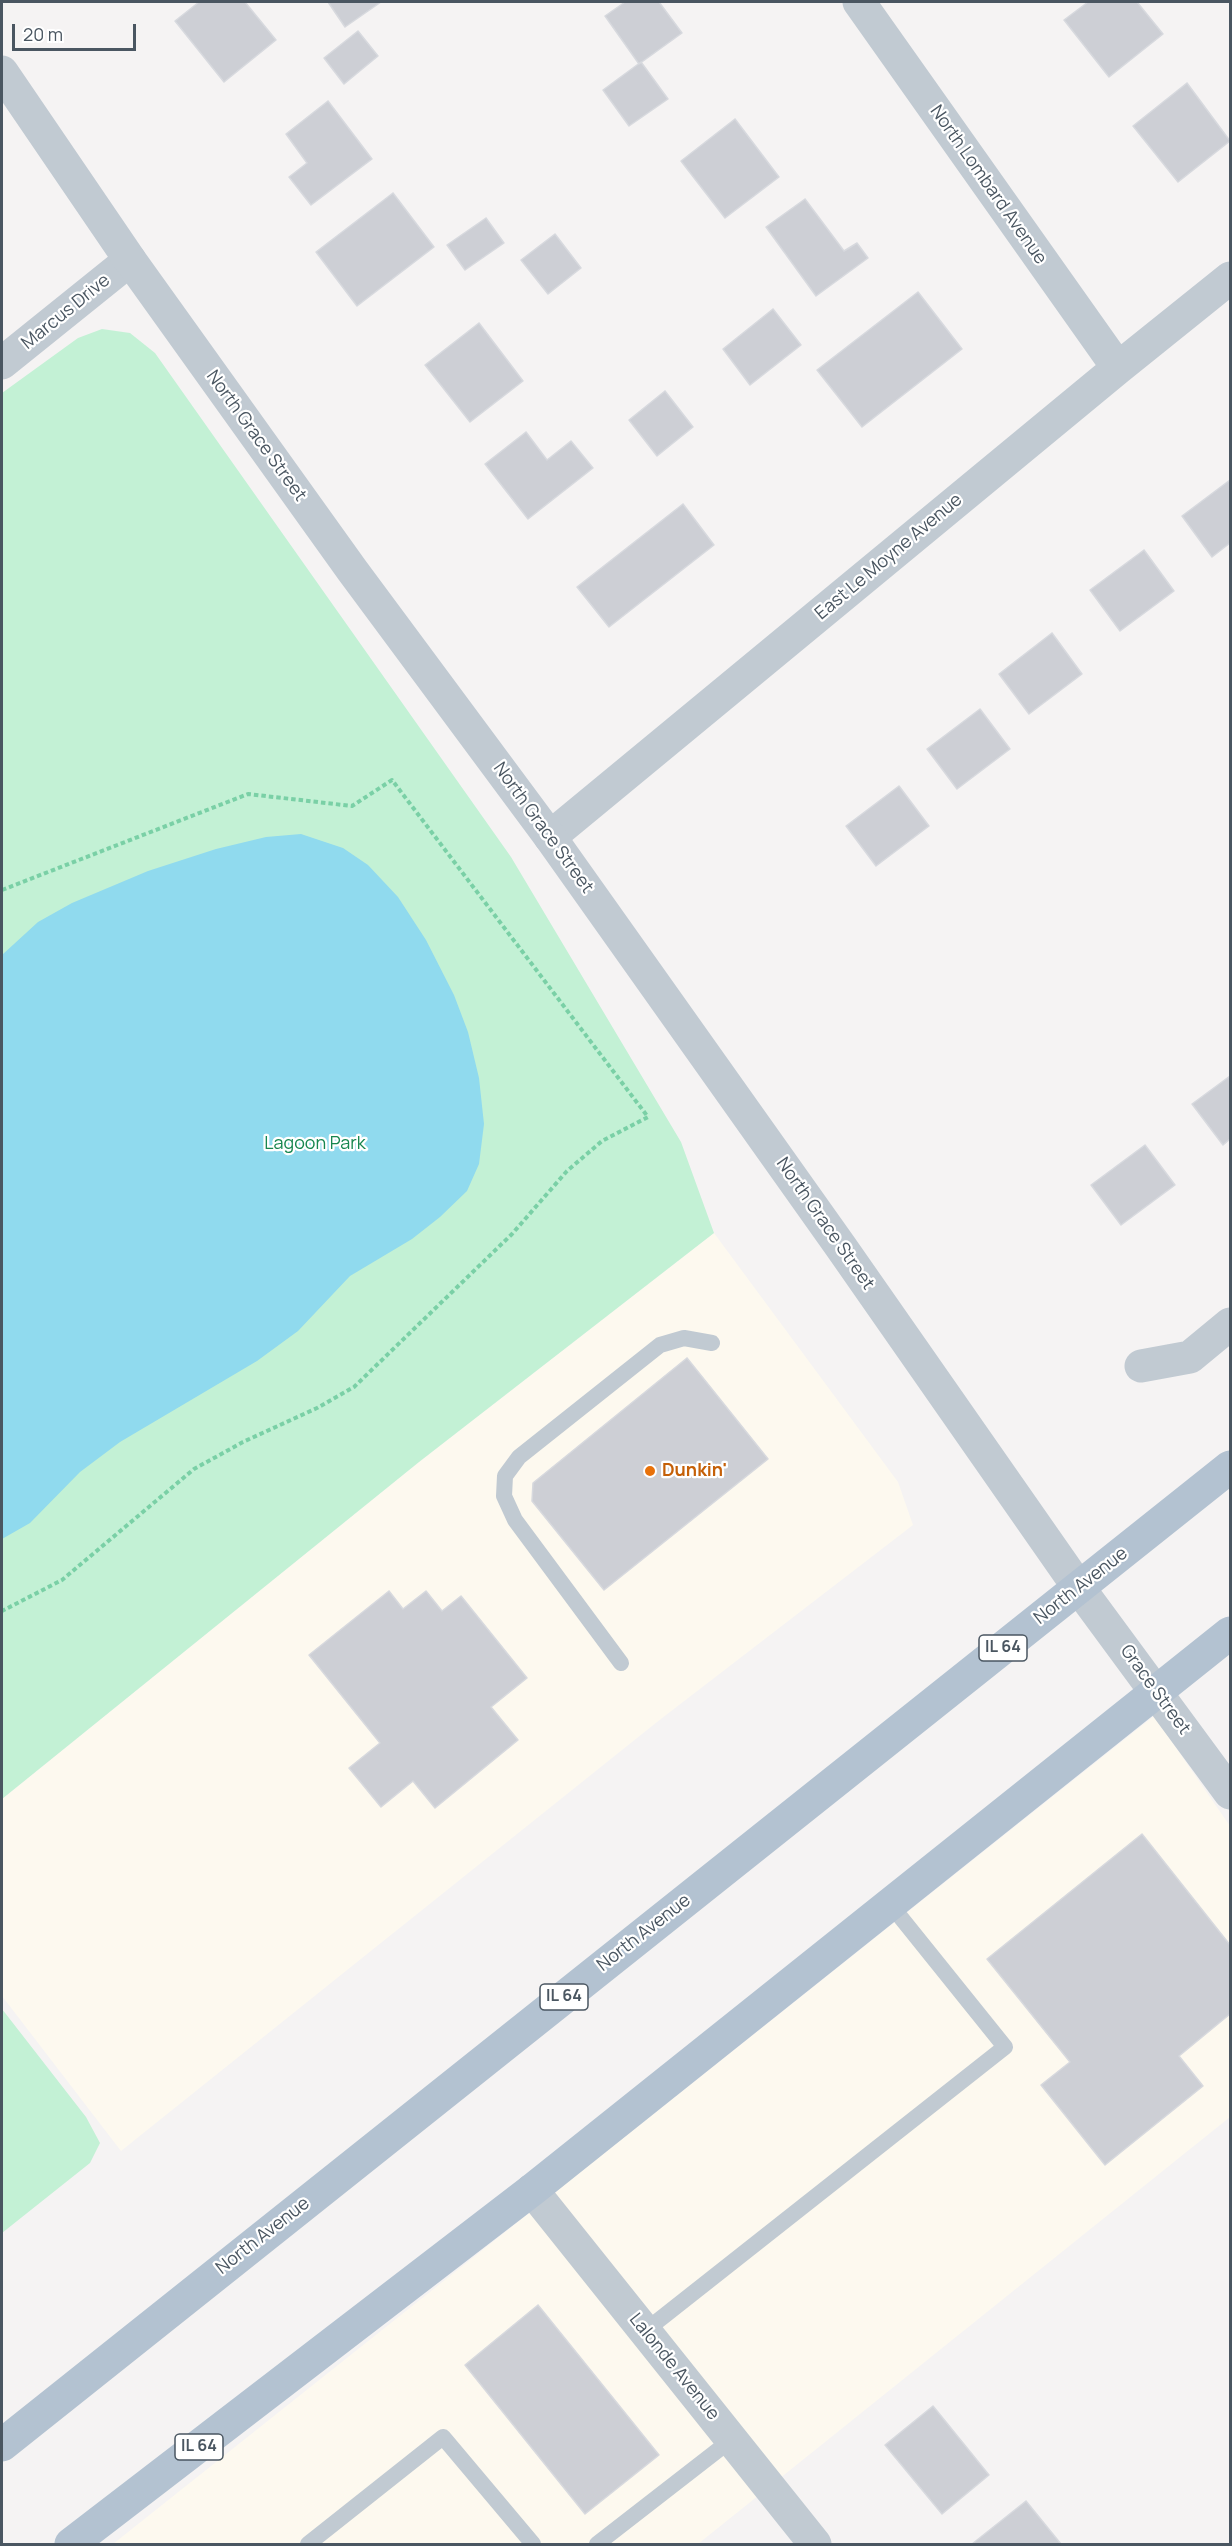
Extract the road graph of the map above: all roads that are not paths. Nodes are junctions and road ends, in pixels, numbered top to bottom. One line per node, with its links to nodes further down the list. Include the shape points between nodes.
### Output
1 (859, 2): 6 (street, North Lombard Avenue)
2 (2, 72): 3 (street, North Grace Street)
3 (130, 260): 5 (street, Marcus Drive); 7 (street, North Grace Street)
4 (1230, 278): 6 (street, East Le Moyne Avenue)
5 (2, 363)
6 (1118, 368): 7 (street, East Le Moyne Avenue)
7 (550, 837): 12 (street, North Grace Street)
8 (1230, 1324): 10 (street, via 1190,1357)
9 (712, 1343): 14 (lane, via 684,1338 660,1345 519,1457 505,1476 504,1496 515,1520)
10 (1141, 1366)
11 (1230, 1467): 12 (main road, North Avenue / IL 64)
12 (1079, 1588): 15 (street, Grace Street); 21 (main road, North Avenue / IL 64)
13 (1230, 1632): 15 (main road, IL 64)
14 (621, 1663)
15 (1157, 1691): 16 (street, Grace Street); 17 (main road, IL 64)
16 (1230, 1793)
17 (890, 1904): 18 (main road, IL 64); 19 (lane, via 1005,2047)
18 (532, 2190): 19 (street, Lalonde Avenue); 22 (main road, IL 64)
19 (645, 2331): 20 (street, Lalonde Avenue)
20 (731, 2440): 25 (lane); 26 (street, Lalonde Avenue)
21 (2, 2445)
22 (71, 2544)
23 (308, 2544): 24 (lane, via 444,2437)
24 (533, 2544)
25 (597, 2544)
26 (815, 2544)

